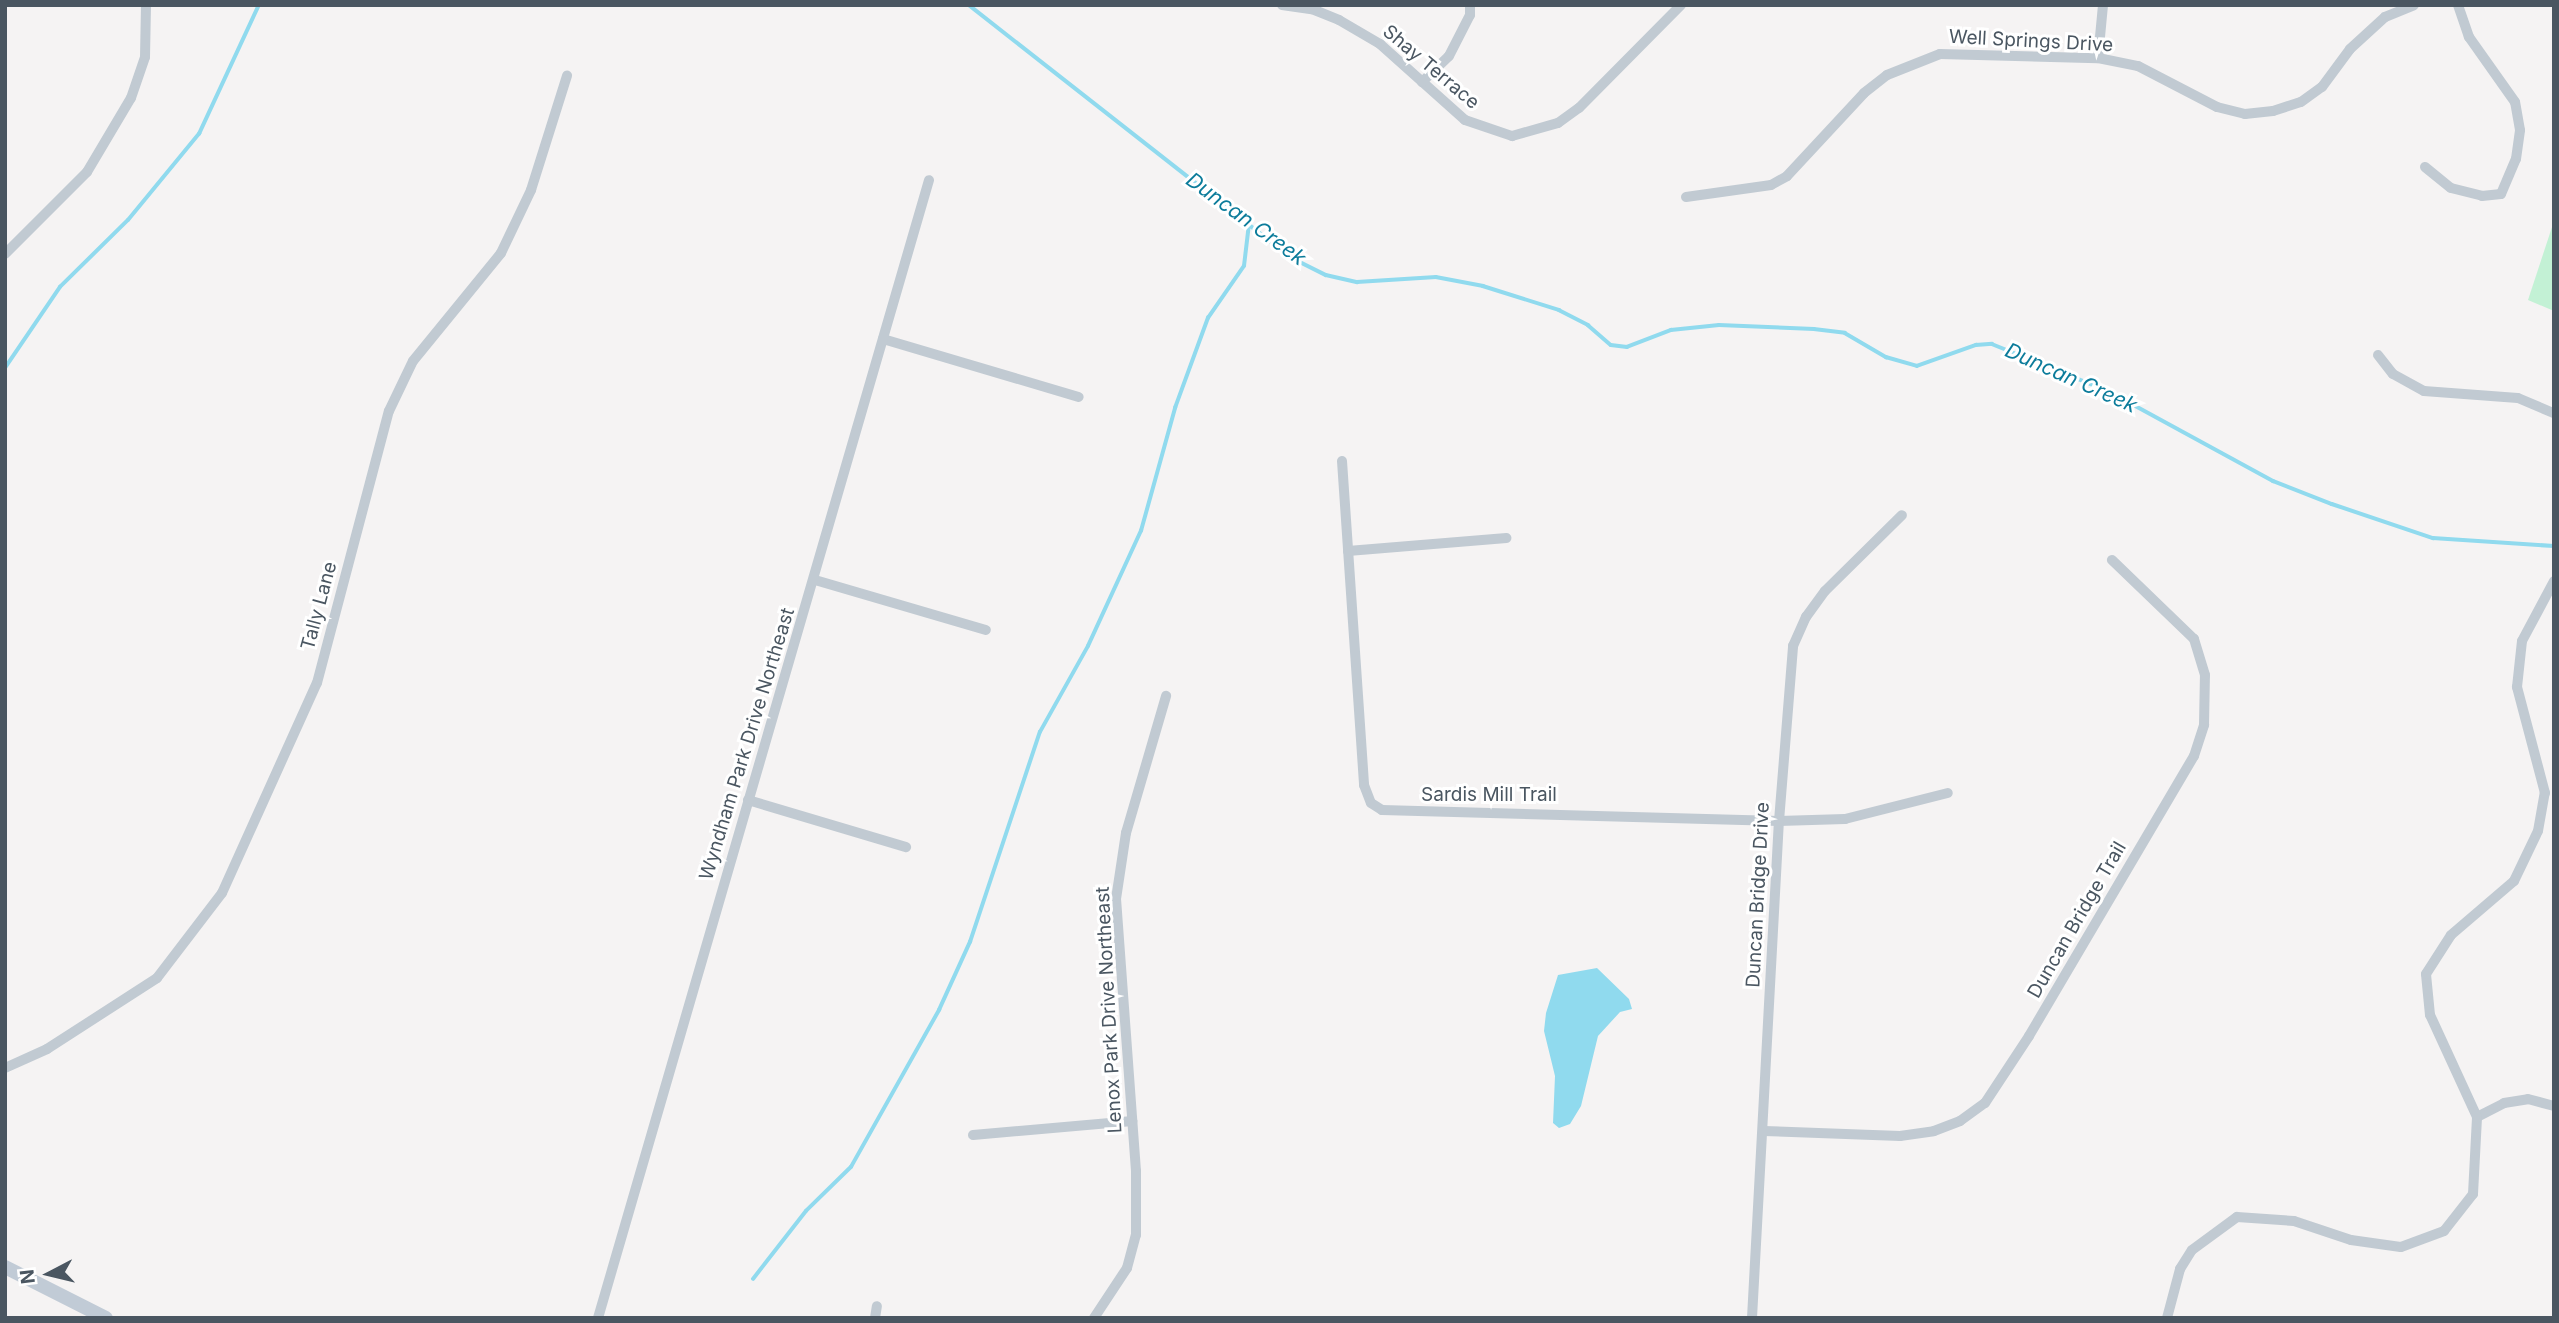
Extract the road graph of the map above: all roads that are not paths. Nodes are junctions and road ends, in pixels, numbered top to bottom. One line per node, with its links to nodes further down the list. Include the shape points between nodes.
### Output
1 (146, 5): 16 (street, via 145,57 131,98 88,172)
2 (1282, 5): 12 (street, Shay Terrace, via 1312,9 1339,20 1380,44)
3 (1470, 5): 12 (street, via 1470,15 1449,57)
4 (1681, 5): 12 (street, Shay Terrace, via 1579,108 1534,133 1487,131 1465,120)
5 (2104, 5): 10 (street)
6 (2378, 5): 9 (street)
7 (2414, 5): 9 (street, Well Springs Drive)
8 (2458, 5): 13 (street, via 2469,37 2515,102 2520,130 2516,159 2509,184 2501,194 2491,195 2451,188)
9 (2385, 17): 10 (street, Well Springs Drive, via 2350,49 2322,87 2301,102 2273,111 2245,114 2217,107 2138,66)
10 (2098, 58): 15 (street, Well Springs Drive, via 1970,51 1931,57 1887,75 1864,93 1787,176 1771,185)
11 (567, 76): 35 (street, Tally Lane, via 531,190 501,253 413,361 389,411 317,683 222,894 157,978 47,1049)
12 (1422, 82)
13 (2425, 167)
14 (929, 180): 17 (street, Wyndham Park Drive Northeast)
15 (1686, 197)
16 (5, 254)
17 (883, 339): 19 (street); 26 (street, Wyndham Park Drive Northeast)
18 (2378, 355): 20 (street, via 2393,374 2424,391 2518,398)
19 (1079, 397)
20 (2554, 413)
21 (1342, 461): 24 (street, Sardis Mill Trail)
22 (1902, 515): 33 (street, Duncan Bridge Drive, via 1825,591 1793,646)
23 (1506, 538): 24 (street)
24 (1348, 551): 33 (street, Sardis Mill Trail, via 1364,785 1371,803 1396,812)
25 (2112, 560): 39 (street, Duncan Bridge Trail, via 2194,639 2205,675 2204,725 2194,756 2029,1036 1985,1103 1951,1124 1900,1136)
26 (815, 580): 28 (street); 32 (street, Wyndham Park Drive Northeast)
27 (2554, 581): 30 (street, via 2522,641 2518,687)
28 (986, 630)
29 (1166, 696): 38 (street, Lenox Park Drive Northeast, via 1126,833 1116,899)
30 (2549, 780): 37 (street, via 2538,831 2514,881 2451,935 2426,974 2430,1016)
31 (1948, 793): 33 (street, Sardis Mill Trail, via 1845,819)
32 (748, 800): 34 (street); 44 (street, Wyndham Park Drive Northeast)
33 (1779, 821): 39 (street, Duncan Bridge Drive)
34 (906, 847)
35 (5, 1068)
36 (2554, 1106): 37 (street, via 2528,1099 2504,1103)
37 (2477, 1117): 48 (street, via 2473,1194 2444,1231 2387,1248 2294,1221 2237,1217 2192,1250 2180,1269)
38 (1132, 1121): 40 (street); 46 (street, Lenox Park Drive Northeast, via 1136,1235 1127,1268)
39 (1764, 1131): 47 (street, Duncan Bridge Drive)
40 (973, 1135)
41 (5, 1267): 43 (street)
42 (877, 1306): 45 (street)
43 (106, 1318)
44 (598, 1318)
45 (875, 1318)
46 (1094, 1318)
47 (1752, 1318)
48 (2167, 1318)

